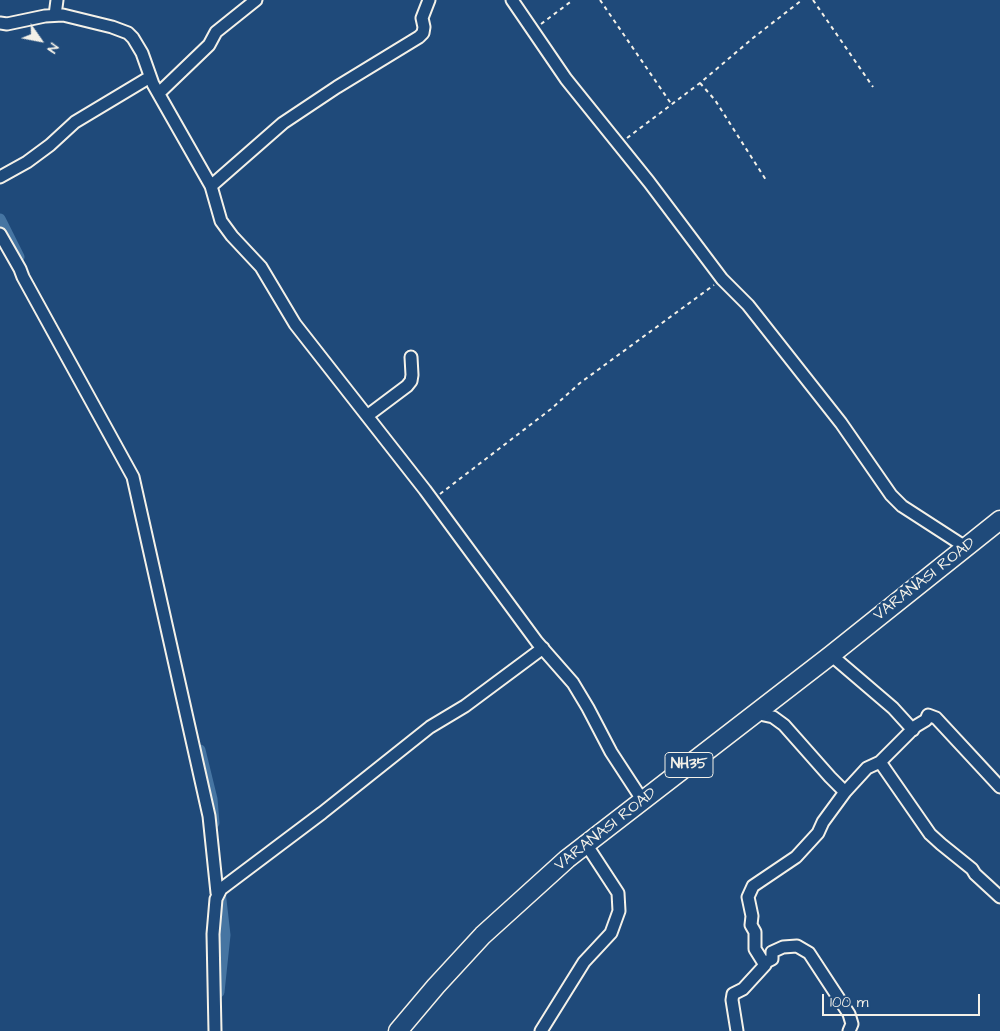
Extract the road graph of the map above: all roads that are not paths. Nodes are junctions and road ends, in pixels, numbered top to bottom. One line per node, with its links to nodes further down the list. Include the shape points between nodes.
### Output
1 (57, 0): 5 (street)
2 (256, 0): 8 (street, via 216,32 209,45)
3 (430, 0): 10 (street, via 422,18 423,33 283,123)
4 (512, 0): 15 (street, via 566,79 722,279 748,305 841,423 896,501)
5 (55, 15): 6 (street); 7 (street, via 128,33 138,44)
6 (0, 23)
7 (150, 77): 8 (street); 9 (street, via 75,122 39,153)
8 (159, 93): 10 (street)
9 (0, 177)
10 (211, 186): 13 (street, via 218,215 225,227 261,267 295,324)
11 (0, 234): 25 (street, via 133,477 209,816)
12 (411, 357): 13 (street, via 412,375 408,386)
13 (367, 416): 16 (street)
14 (1000, 520): 15 (highway, VARANASI ROAD / NH35)
15 (967, 548): 17 (highway, VARANASI ROAD / NH35)
16 (543, 648): 23 (street, via 581,695 611,752); 25 (street, via 465,706 430,727)
17 (831, 655): 18 (highway, VARANASI ROAD / NH35); 19 (street)
18 (755, 713): 22 (street, via 773,717 784,725); 23 (highway, VARANASI ROAD / NH35)
19 (913, 730): 20 (street); 21 (street, via 928,716 936,718)
20 (880, 762): 22 (street, via 868,768); 26 (street, via 930,834)
21 (1000, 787)
22 (845, 792): 27 (street, via 818,833 796,857 750,891 748,902 755,948)
23 (643, 801): 24 (highway, VARANASI ROAD / NH35)
24 (586, 844): 29 (highway, VARANASI ROAD / NH35, via 483,935); 30 (street, via 618,893 619,911 611,933 584,962)
25 (218, 893): 28 (street, via 213,934)
26 (1000, 897)
27 (765, 965): 31 (street, via 743,989 733,994); 32 (street, via 772,959 772,952 783,946 797,946 809,952 849,1014)
28 (215, 1031)
29 (398, 1031)
30 (541, 1031)
31 (737, 1031)
32 (850, 1031)

